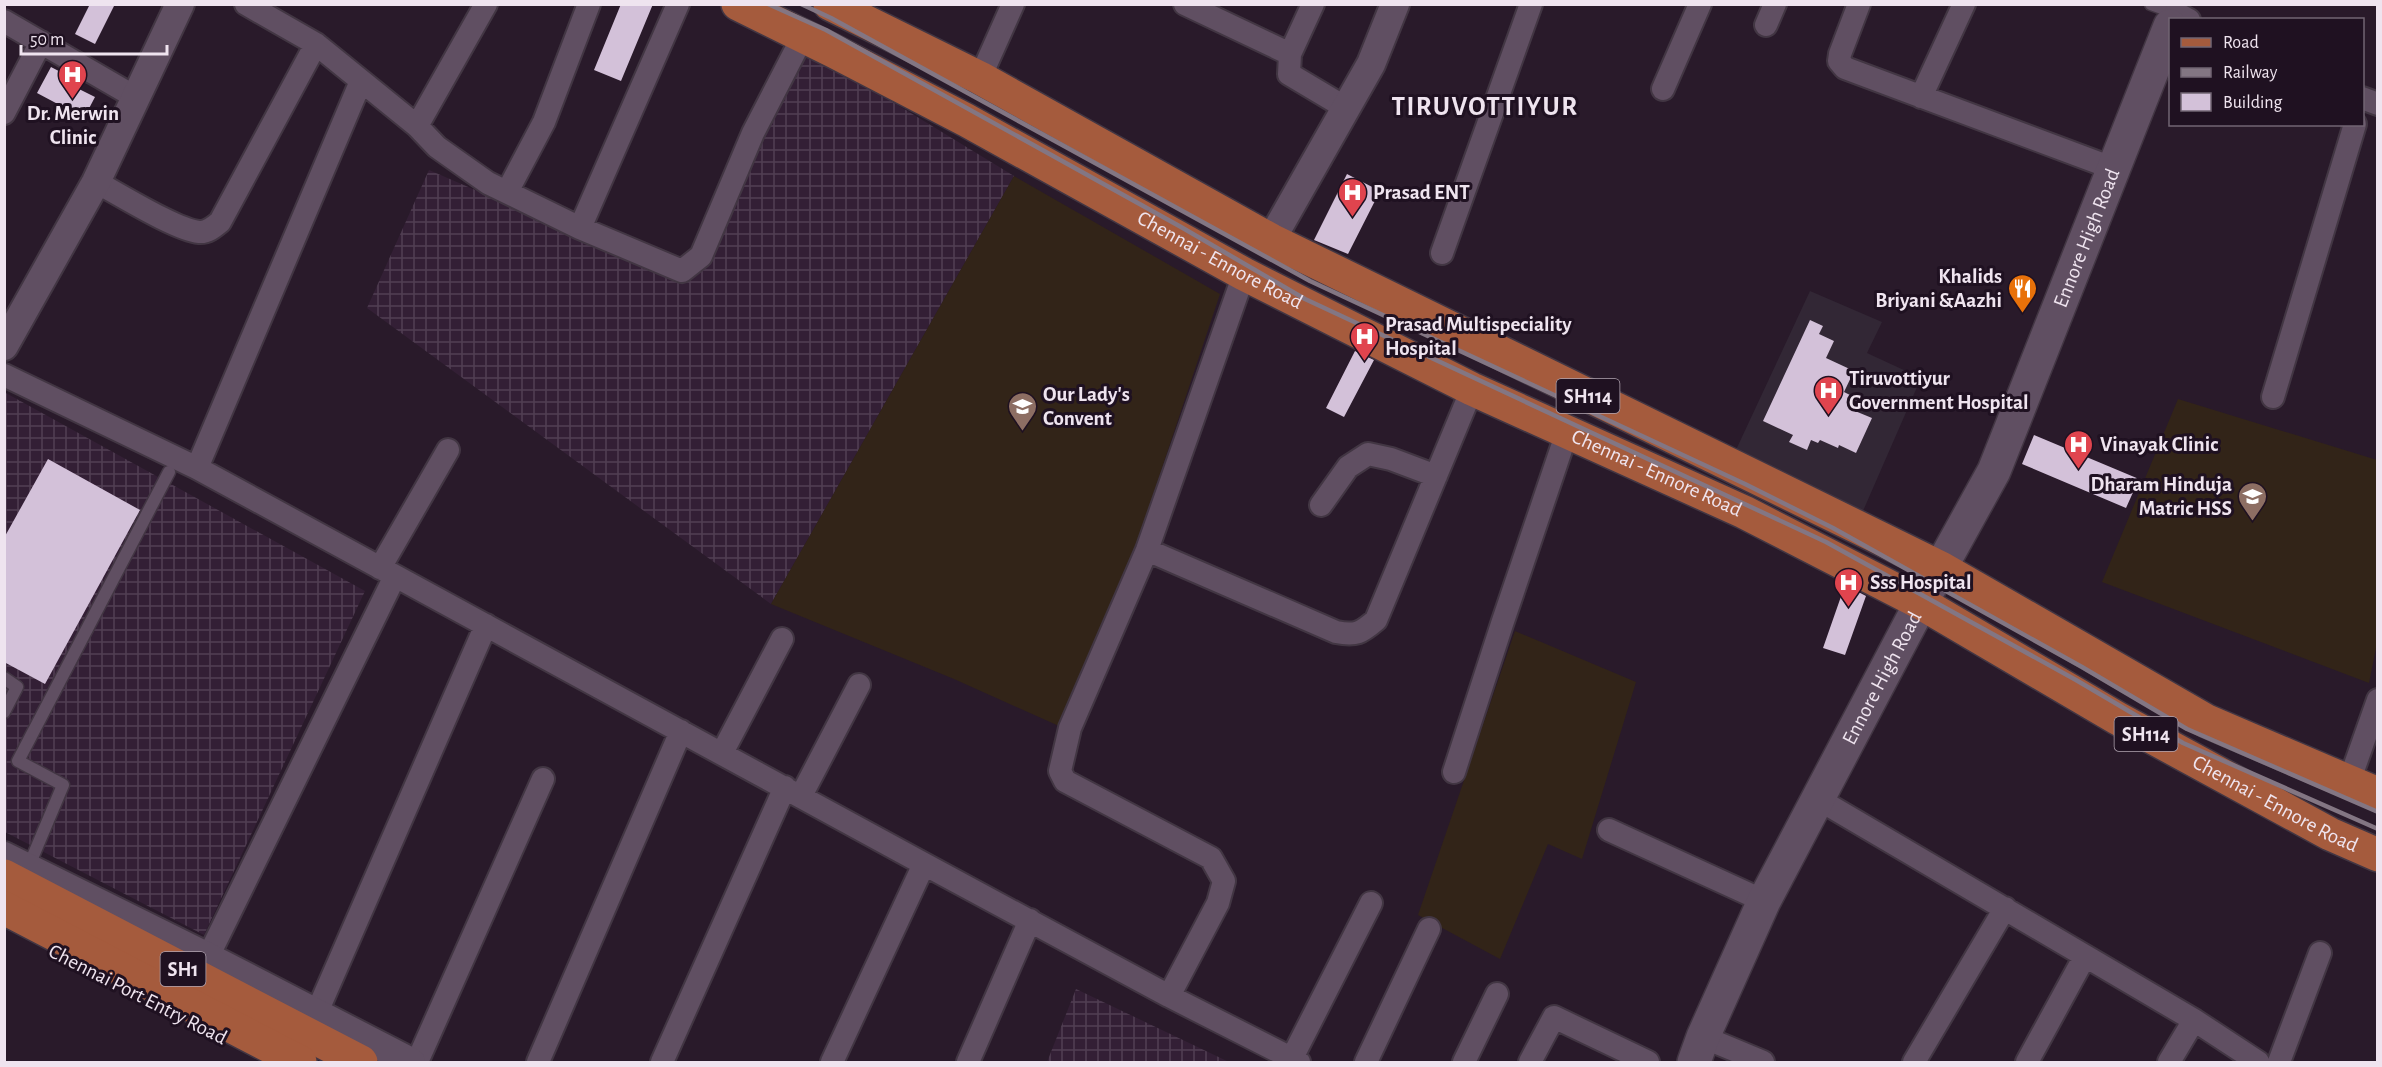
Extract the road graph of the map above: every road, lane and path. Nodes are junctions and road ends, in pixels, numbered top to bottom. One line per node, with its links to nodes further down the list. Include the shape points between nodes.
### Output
1 (180, 4): 27 (street)
2 (246, 4): 22 (street)
3 (486, 4): 31 (street)
4 (589, 4): 35 (street, via 543,122)
5 (678, 4): 36 (street)
6 (738, 4): 18 (main road, Chennai - Ennore Road / SH114)
7 (830, 4): 24 (main road, Chennai - Ennore Road / SH114)
8 (1013, 4): 24 (street)
9 (1313, 4): 23 (street)
10 (1395, 4): 29 (street, via 1371,64)
11 (1532, 4): 38 (street)
12 (1700, 4): 26 (street)
13 (1775, 4): 19 (street)
14 (1859, 4): 28 (street, via 1839,61 1845,68)
15 (1964, 4): 28 (street)
16 (1198, 7): 23 (street)
17 (4, 21): 21 (street)
18 (796, 23): 36 (street, via 701,256 682,271); 39 (main road, Chennai - Ennore Road / SH114)
19 (1766, 25)
20 (2169, 26): 33 (main road, Ennore High Road)
21 (41, 42): 27 (street); 30 (street)
22 (316, 44): 25 (street); 34 (street, via 220,222 209,230 201,233 182,228)
23 (1290, 54): 29 (street, via 1289,74)
24 (980, 78): 37 (main road, Chennai - Ennore Road / SH114)
25 (361, 81): 31 (street); 46 (street)
26 (1663, 89)
27 (135, 97): 34 (street)
28 (1921, 97): 33 (street)
29 (1346, 108): 37 (street)
30 (4, 113)
31 (417, 126): 35 (street, via 437,147)
32 (2354, 126): 43 (street)
33 (2115, 169): 51 (main road, Ennore High Road, via 1994,471)
34 (96, 182): 40 (street)
35 (507, 192): 36 (street)
36 (580, 228)
37 (1271, 240): 51 (main road, Chennai - Ennore Road / SH114)
38 (1442, 253)
39 (1244, 274): 42 (main road, Chennai - Ennore Road / SH114); 50 (street)
40 (4, 346)
41 (4, 375): 46 (street)
42 (1472, 389): 44 (main road, Chennai - Ennore Road / SH114); 48 (street)
43 (2272, 397)
44 (1567, 432): 53 (main road, Chennai - Ennore Road / SH114, via 1744,512); 62 (street)
45 (448, 450): 52 (street)
46 (197, 468): 52 (street)
47 (169, 472): 70 (lane, via 18,761 63,785)
48 (1436, 476): 49 (street, via 1368,454 1348,468); 50 (street, via 1376,620 1352,635 1336,632)
49 (1321, 505)
50 (1147, 550): 82 (street, via 1070,728 1060,771 1065,782 1211,858 1218,868 1224,881 1218,903)
51 (1941, 568): 53 (main road, Ennore High Road); 64 (main road, Chennai - Ennore Road / SH114, via 2206,721)
52 (388, 572): 54 (street); 80 (street)
53 (1921, 603): 66 (main road, Ennore High Road); 68 (main road, Chennai - Ennore Road / SH114, via 2117,718 2330,834)
54 (486, 626): 60 (street); 83 (street)
55 (782, 639): 61 (street)
56 (4, 678): 59 (lane, via 17,687)
57 (859, 685): 65 (street)
58 (2378, 700): 64 (street)
59 (4, 712)
60 (681, 731): 61 (street); 92 (street)
61 (722, 753): 65 (street)
62 (1454, 772)
63 (543, 779): 91 (street)
64 (2363, 788)
65 (793, 792): 69 (street); 93 (street)
66 (1818, 798): 71 (main road, Ennore High Road); 74 (street)
67 (1609, 830): 71 (street)
68 (2378, 855)
69 (924, 864): 75 (street); 94 (street)
70 (12, 867): 80 (street); 89 (main road, SH1)
71 (1764, 901): 85 (main road, Ennore High Road)
72 (1371, 903): 86 (street)
73 (4, 908): 88 (main road, SH1)
74 (2005, 908): 79 (street); 101 (street)
75 (1030, 920): 82 (street); 95 (street)
76 (4, 925): 87 (street, Chennai Port Entry Road)
77 (1429, 929): 96 (street)
78 (2320, 953): 105 (street)
79 (2085, 956): 84 (street); 102 (street)
80 (208, 957): 83 (street)
81 (1497, 994): 97 (street)
82 (1169, 996): 86 (street)
83 (317, 1012): 90 (street)
84 (2194, 1020): 103 (street); 104 (street)
85 (1699, 1050): 100 (street)
86 (1296, 1060)
87 (271, 1062)
88 (300, 1062)
89 (361, 1062)
90 (411, 1062)
91 (417, 1062)
92 (538, 1062)
93 (662, 1062)
94 (832, 1062)
95 (968, 1062)
96 (1366, 1062)
97 (1464, 1062)
98 (1530, 1062): 99 (street, via 1554,1017)
99 (1648, 1062)
100 (1763, 1062)
101 (1914, 1062)
102 (2027, 1062)
103 (2169, 1062)
104 (2258, 1062)
105 (2279, 1062)

